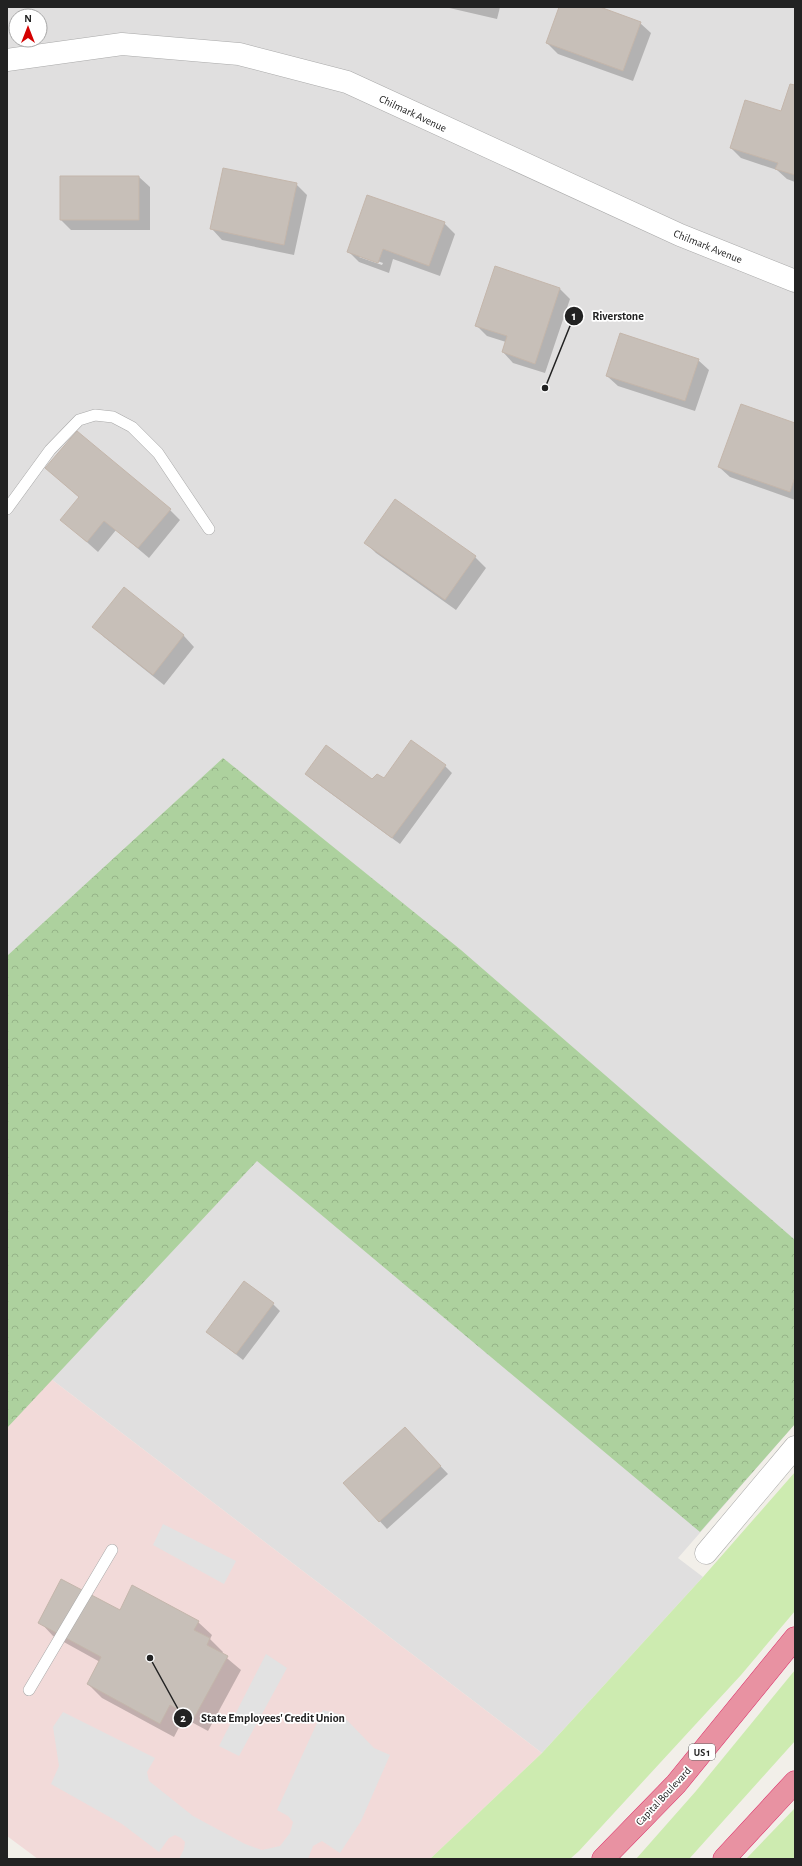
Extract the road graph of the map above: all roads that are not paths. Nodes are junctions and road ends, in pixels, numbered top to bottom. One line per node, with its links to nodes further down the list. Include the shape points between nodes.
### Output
1 (7, 60): 2 (street, Chilmark Avenue, via 122,44 239,54 347,82 680,236)
2 (795, 281)
3 (7, 509): 4 (lane, via 50,450 79,420 95,415 114,417 132,427 158,453)
4 (209, 528)
5 (795, 1447): 7 (street)
6 (112, 1550): 9 (lane)
7 (706, 1553)
8 (795, 1638): 11 (highway, Capital Boulevard / US 1, via 676,1784)
9 (29, 1690)
10 (795, 1782): 12 (highway)
11 (603, 1859)
12 (724, 1859)

